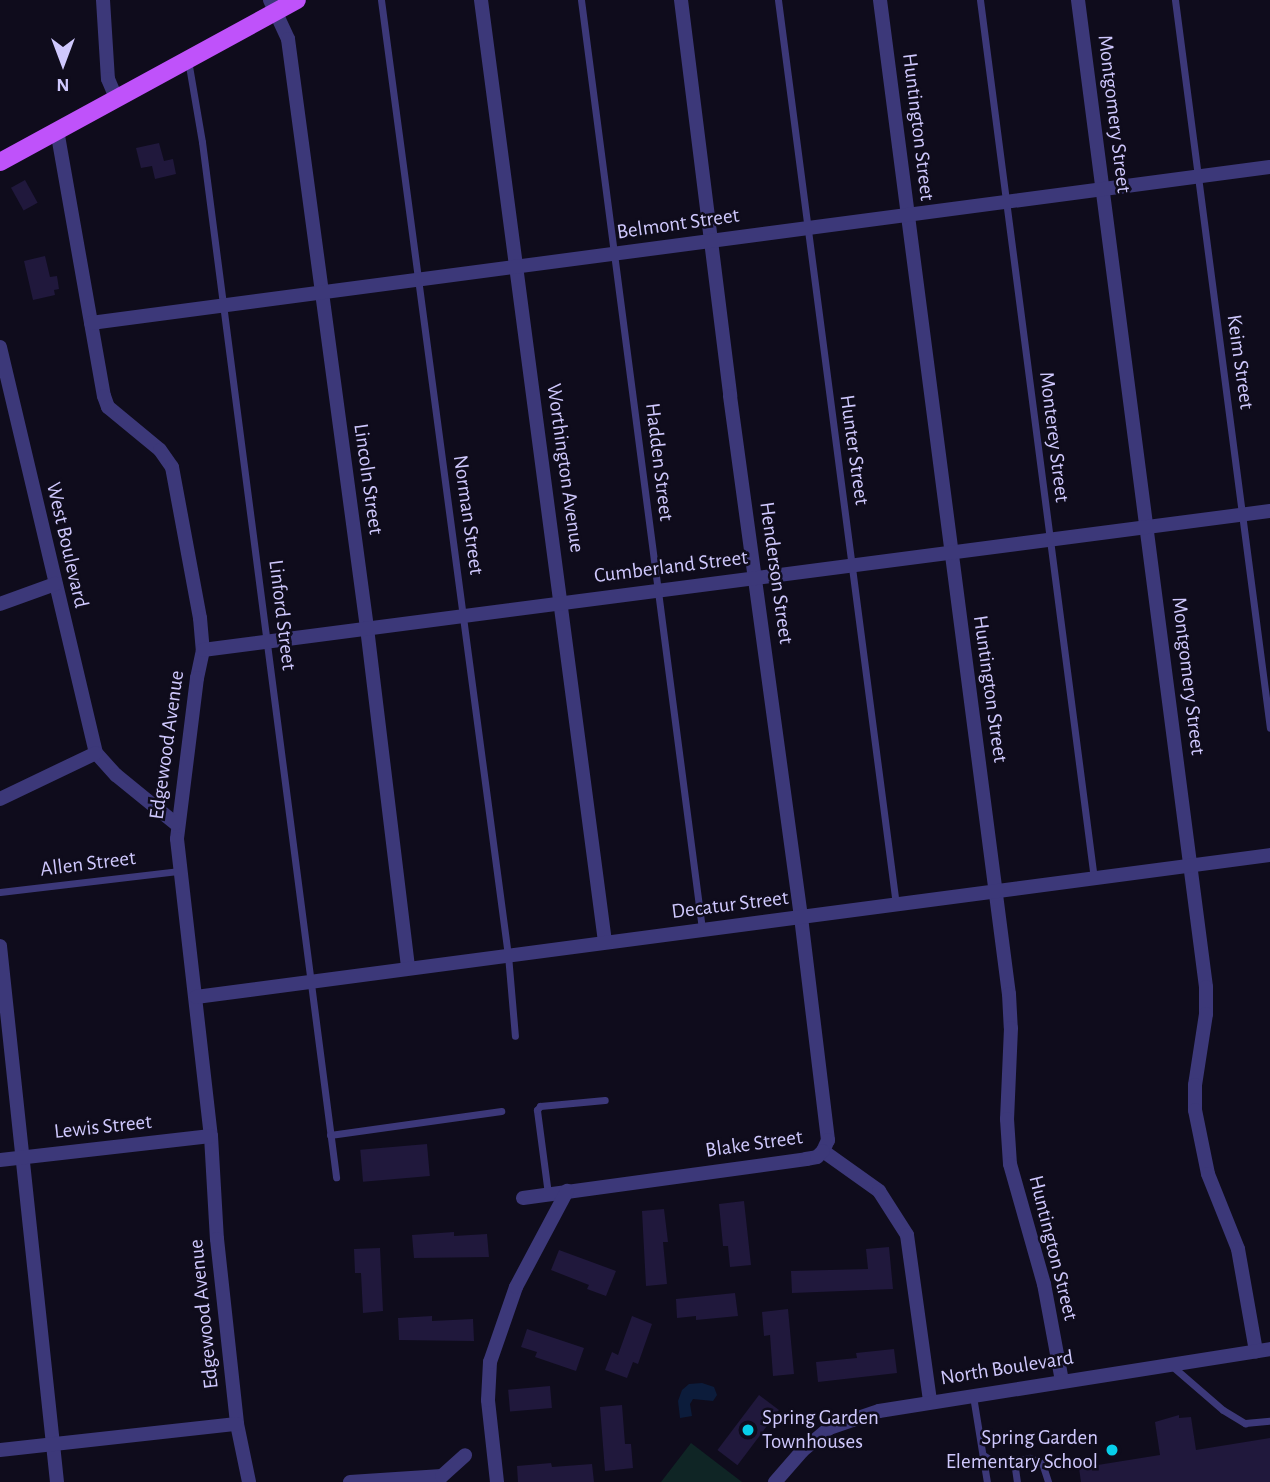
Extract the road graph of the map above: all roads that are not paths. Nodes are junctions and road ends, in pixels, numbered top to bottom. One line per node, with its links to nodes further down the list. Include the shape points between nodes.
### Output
1 (103, 0): 14 (street, via 108,79)
2 (298, 0): 12 (main road)
3 (381, 0): 26 (lane, Norman Street)
4 (481, 0): 25 (street, Worthington Avenue)
5 (581, 0): 24 (lane, Hadden Street)
6 (681, 0): 23 (street, Henderson Street)
7 (778, 0): 22 (lane, Hunter Street)
8 (880, 0): 21 (street, Huntington Street)
9 (980, 0): 20 (lane, Monterey Street)
10 (1078, 0): 19 (street, Montgomery Street)
11 (1175, 0): 18 (lane, Keim Street)
12 (273, 6): 13 (main road); 27 (street, Lincoln Street, via 288,39)
13 (188, 59): 14 (main road); 28 (lane, Linford Street)
14 (116, 98): 15 (main road)
15 (57, 130): 16 (main road); 29 (street, Edgewood Avenue)
16 (0, 162)
17 (1270, 167): 18 (street, Belmont Street)
18 (1198, 177): 19 (street, Belmont Street); 32 (lane, Keim Street)
19 (1102, 189): 20 (street, Belmont Street); 33 (street, Montgomery Street)
20 (1007, 202): 21 (street, Belmont Street); 34 (lane, Monterey Street)
21 (908, 215): 22 (street, Belmont Street); 35 (street, Huntington Street)
22 (807, 229): 23 (street, Belmont Street); 36 (lane, Hunter Street)
23 (712, 241): 24 (street, Belmont Street); 37 (street, Henderson Street)
24 (614, 254): 25 (street, Belmont Street); 39 (lane, Hadden Street)
25 (517, 267): 26 (street, Belmont Street); 40 (street, Worthington Avenue)
26 (418, 280): 27 (street, Belmont Street); 42 (lane, Norman Street)
27 (321, 293): 28 (street, Belmont Street); 43 (street, Lincoln Street)
28 (223, 306): 29 (street, Belmont Street); 44 (lane, Linford Street)
29 (91, 323): 45 (street, Edgewood Avenue, via 108,407 160,450 172,467)
30 (0, 347): 38 (street, West Boulevard)
31 (1270, 510): 32 (street, Cumberland Street)
32 (1243, 514): 33 (street, Cumberland Street); 46 (lane, Keim Street)
33 (1148, 526): 34 (street, Cumberland Street); 51 (street, Montgomery Street)
34 (1050, 539): 35 (street, Cumberland Street); 53 (lane, Monterey Street)
35 (950, 552): 36 (street, Cumberland Street); 55 (street, Huntington Street)
36 (852, 565): 37 (street, Cumberland Street); 56 (lane, Hunter Street)
37 (755, 578): 39 (street, Cumberland Street); 57 (street, Henderson Street)
38 (55, 584): 41 (street); 47 (street, West Boulevard)
39 (658, 590): 40 (street, Cumberland Street); 58 (lane, Hadden Street)
40 (562, 603): 42 (street, Cumberland Street); 59 (street, Worthington Avenue)
41 (0, 604)
42 (464, 616): 43 (street, Cumberland Street); 61 (lane, Norman Street)
43 (367, 628): 44 (street, Cumberland Street); 62 (street, Lincoln Street)
44 (268, 641): 45 (street, Cumberland Street); 63 (lane, Linford Street)
45 (203, 650): 49 (street, Edgewood Avenue)
46 (1270, 728)
47 (96, 753): 48 (street); 49 (street)
48 (0, 799)
49 (176, 824): 52 (street, Edgewood Avenue)
50 (1270, 855): 51 (street, Decatur Street)
51 (1191, 867): 53 (street, Decatur Street); 77 (street, Montgomery Street, via 1206,987 1195,1110 1208,1174 1238,1249)
52 (181, 871): 54 (lane, Allen Street); 64 (street, Edgewood Avenue)
53 (1094, 879): 55 (street, Decatur Street)
54 (0, 892)
55 (996, 892): 56 (street, Decatur Street); 79 (street, Huntington Street, via 1011,1028 1010,1164 1044,1284)
56 (896, 905): 57 (street, Decatur Street)
57 (801, 917): 58 (street, Decatur Street); 70 (street, Henderson Street, via 828,1140)
58 (702, 929): 59 (street, Decatur Street)
59 (605, 942): 61 (street, Decatur Street)
60 (0, 946): 71 (street)
61 (508, 955): 62 (street, Decatur Street); 65 (lane, Norman Street)
62 (408, 968): 63 (street, Decatur Street)
63 (311, 981): 64 (street, Decatur Street); 68 (lane, Linford Street)
64 (195, 997): 69 (street, Edgewood Avenue)
65 (515, 1036)
66 (606, 1101): 75 (lane, via 540,1106 537,1110)
67 (501, 1111): 68 (lane)
68 (330, 1135): 73 (lane, Linford Street)
69 (211, 1136): 71 (street, Lewis Street); 83 (street, Edgewood Avenue)
70 (823, 1151): 74 (street, Blake Street, via 806,1159); 81 (street, Blake Street, via 879,1191 907,1235)
71 (23, 1157): 72 (street, Lewis Street); 84 (street)
72 (0, 1160)
73 (335, 1177)
74 (567, 1191): 75 (street, Blake Street); 93 (street, via 516,1287 490,1363 488,1400)
75 (548, 1194): 76 (street, Blake Street)
76 (523, 1198)
77 (1263, 1350): 78 (street, North Boulevard)
78 (1170, 1364): 79 (street, North Boulevard); 82 (lane, via 1245,1423)
79 (1062, 1381): 80 (street, North Boulevard)
80 (973, 1396): 81 (street, North Boulevard); 87 (lane)
81 (930, 1401): 89 (street, North Boulevard, via 879,1411 829,1428 802,1451)
82 (1270, 1421)
83 (237, 1424): 84 (street); 91 (street, Edgewood Avenue)
84 (52, 1444): 85 (street); 90 (street)
85 (0, 1450)
86 (465, 1455): 92 (street, via 443,1476)
87 (984, 1455): 88 (lane, via 996,1463); 94 (lane)
88 (1014, 1461): 95 (lane); 96 (lane, via 1030,1458 1042,1463)
89 (778, 1481)
90 (57, 1482)
91 (248, 1482)
92 (350, 1482)
93 (497, 1482)
94 (986, 1482)
95 (1017, 1482)
96 (1048, 1482)

